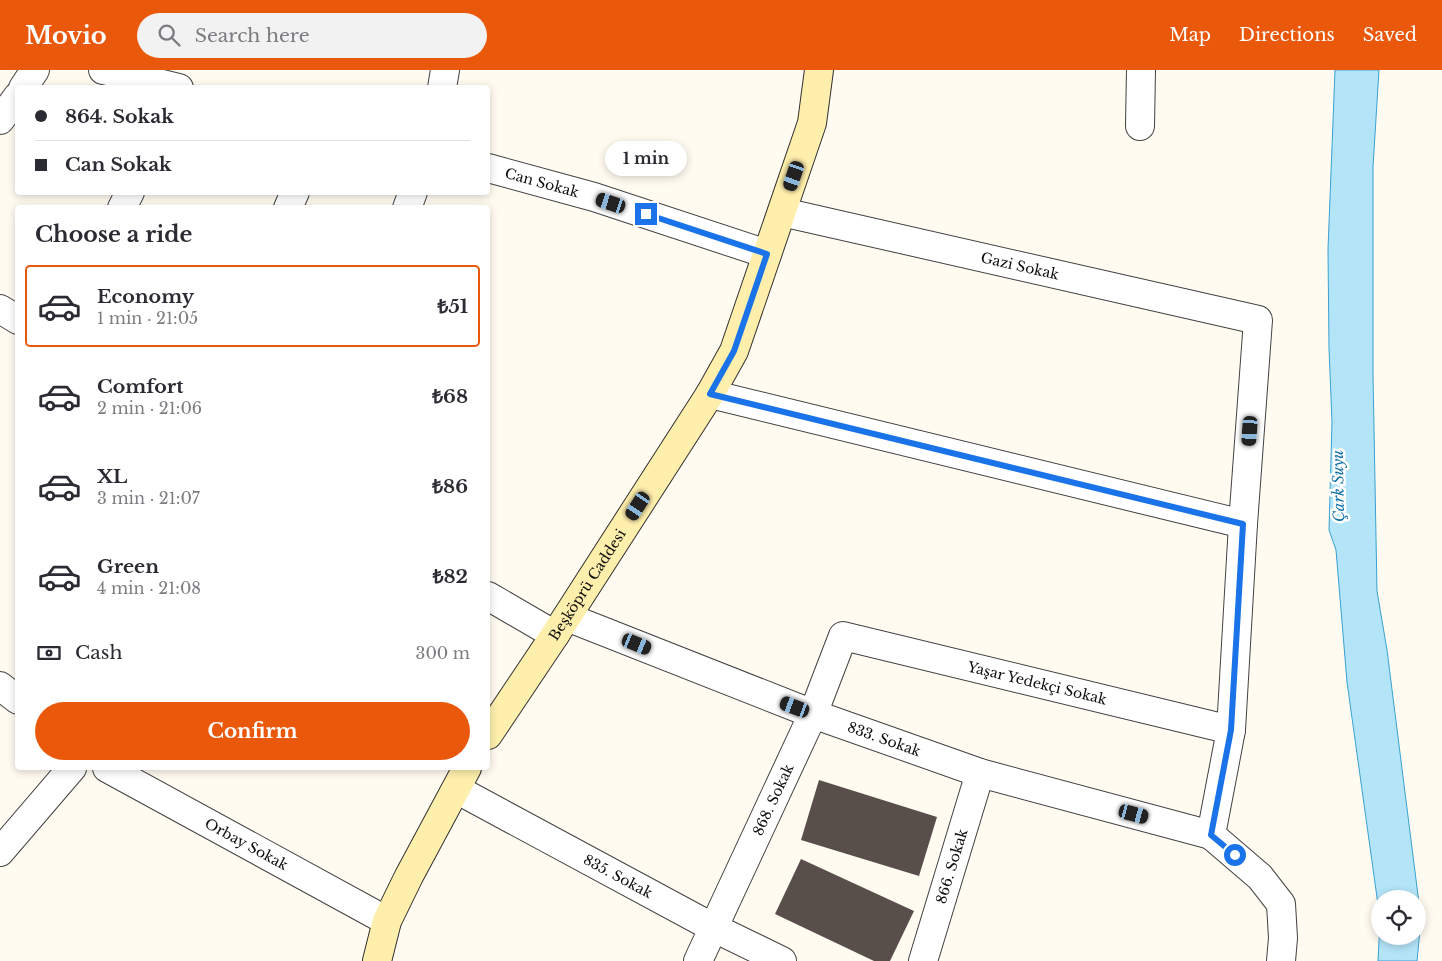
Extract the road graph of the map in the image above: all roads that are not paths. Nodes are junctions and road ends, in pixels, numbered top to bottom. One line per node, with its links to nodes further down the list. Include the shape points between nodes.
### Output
1 (35, 70): 6 (street)
2 (103, 70): 7 (street)
3 (445, 70): 8 (street)
4 (819, 70): 13 (main road, Beşköprü Caddesi, via 812,123)
5 (1141, 70): 11 (street)
6 (25, 85)
7 (166, 85)
8 (442, 85)
9 (15, 100): 10 (street)
10 (0, 120)
11 (1140, 126)
12 (490, 169): 14 (street, Can Sokak, via 594,197)
13 (782, 212): 14 (main road, Beşköprü Caddesi); 18 (street, Gazi Sokak, via 1258,320)
14 (767, 254): 17 (main road, Beşköprü Caddesi, via 734,351)
15 (0, 309): 16 (street)
16 (15, 318)
17 (710, 394): 18 (street); 20 (main road, Beşköprü Caddesi)
18 (1243, 524): 25 (street)
19 (490, 597): 20 (street, 833. Sokak)
20 (561, 626): 24 (street, 833. Sokak); 26 (main road, Beşköprü Caddesi)
21 (844, 636): 24 (street, 868. Sokak); 25 (street, Yaşar Yedekçi Sokak)
22 (0, 686): 23 (street)
23 (15, 698)
24 (813, 714): 29 (street, 833. Sokak); 34 (street, 868. Sokak)
25 (1231, 730): 31 (street)
26 (490, 733)
27 (70, 770): 32 (street)
28 (111, 770): 33 (street, Orbay Sokak)
29 (980, 773): 31 (street, 833. Sokak); 38 (street, 866. Sokak)
30 (462, 778): 33 (main road); 34 (street, 835. Sokak)
31 (1211, 835): 39 (street, via 1260,877 1281,904)
32 (0, 852)
33 (387, 921): 35 (main road)
34 (712, 927): 36 (street, 868. Sokak); 37 (street, 835. Sokak)
35 (377, 961)
36 (698, 961)
37 (782, 961)
38 (924, 961)
39 (1281, 961)

